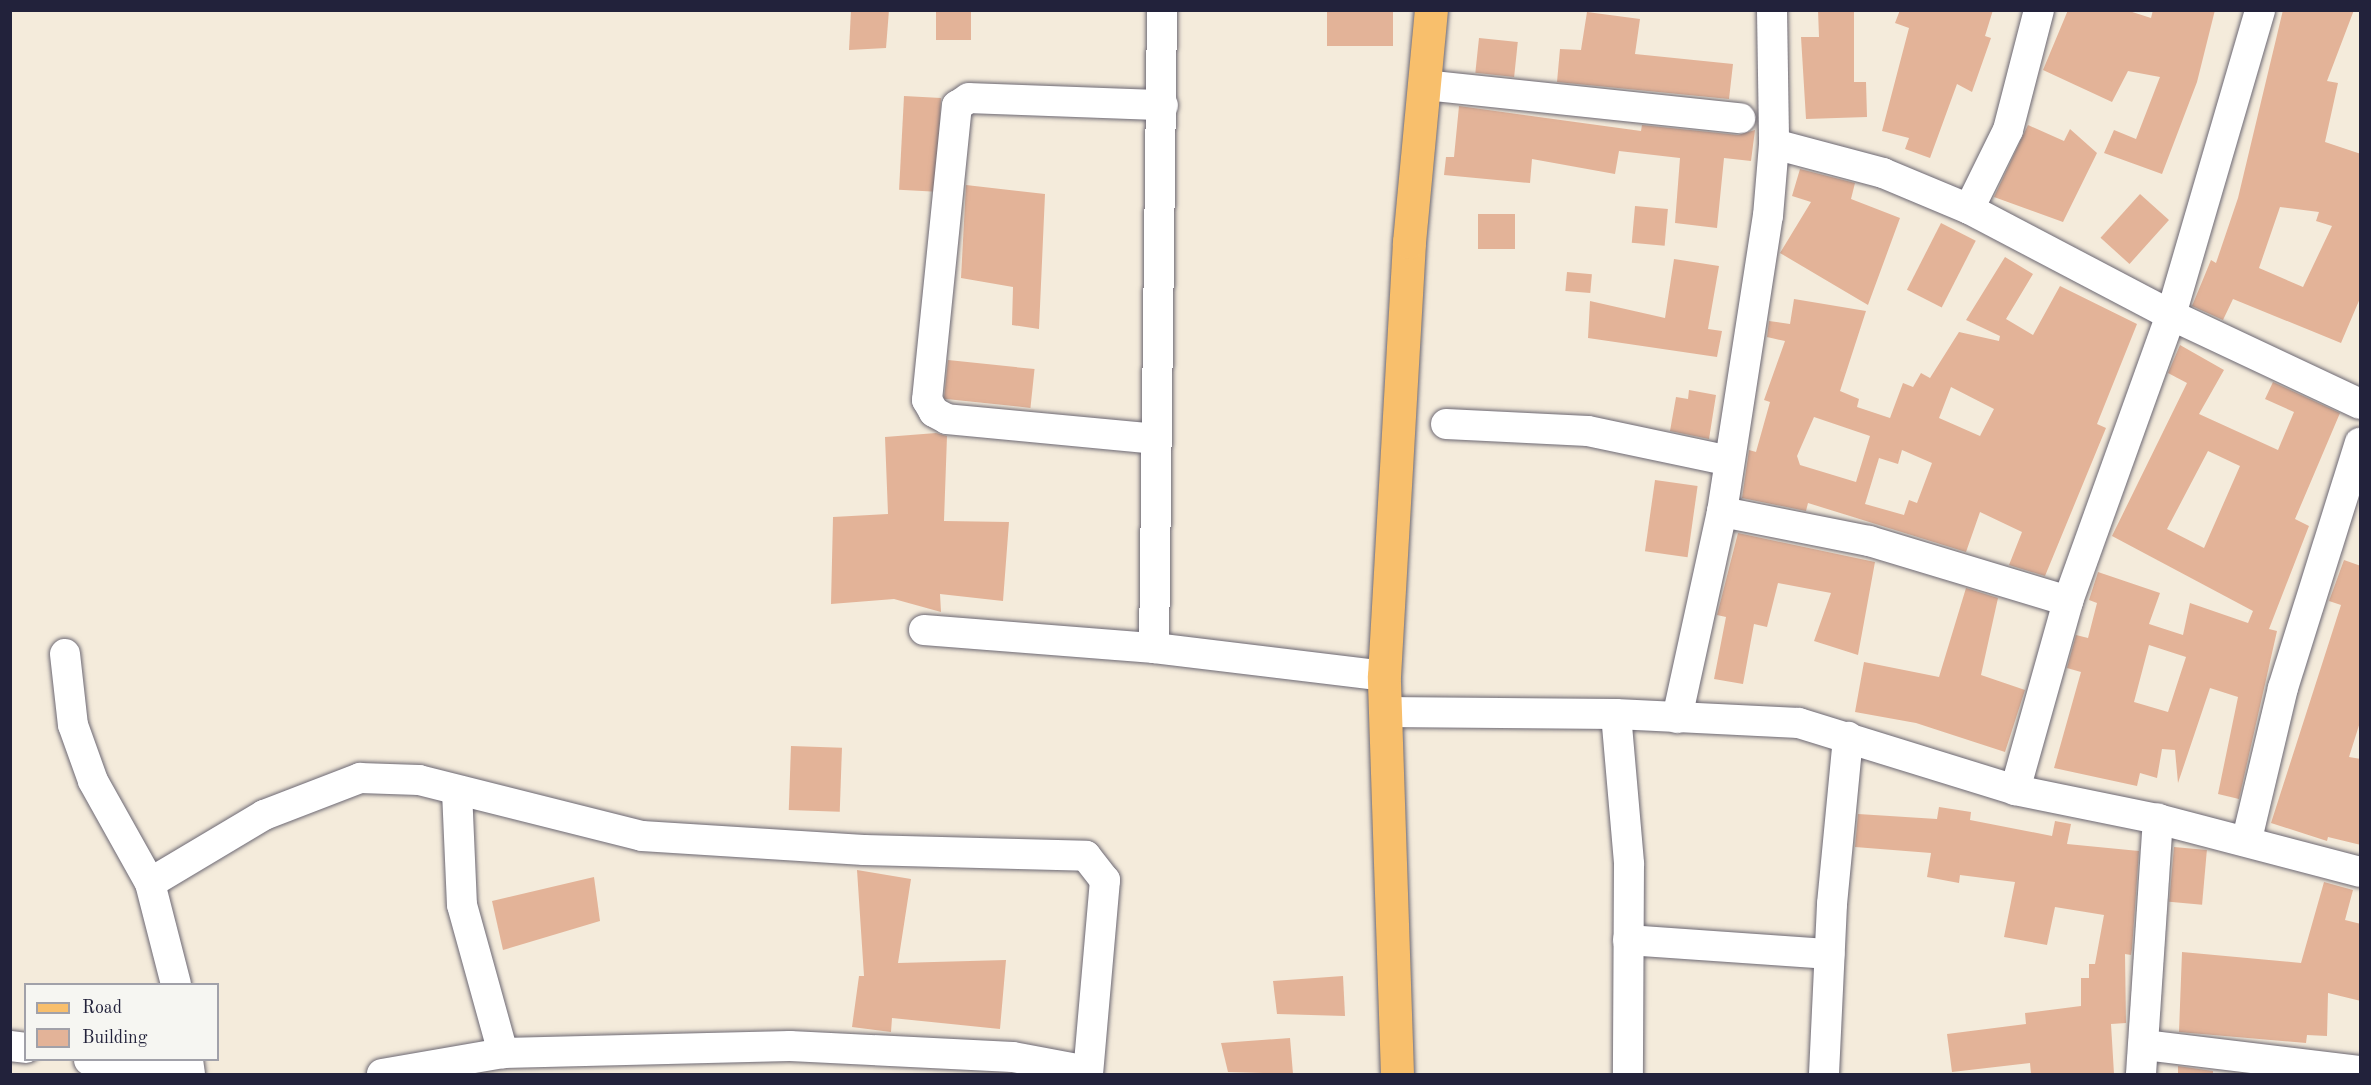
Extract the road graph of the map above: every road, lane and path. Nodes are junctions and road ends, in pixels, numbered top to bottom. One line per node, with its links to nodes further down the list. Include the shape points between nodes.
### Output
1 (1162, 10): 7 (street)
2 (1431, 10): 6 (main road)
3 (1772, 10): 9 (street)
4 (2039, 10): 10 (street, via 2008,130)
5 (2260, 10): 11 (street)
6 (1424, 85): 8 (street); 22 (main road)
7 (1163, 105): 14 (street); 14 (street, via 969,98 957,106 927,400 934,412 947,419)
8 (1740, 118)
9 (1774, 144): 10 (street, via 1883,173); 16 (street, via 1768,216)
10 (1969, 209): 11 (street)
11 (2171, 315): 12 (street); 18 (street)
12 (2361, 404)
13 (1446, 424): 16 (street, via 1588,431)
14 (1157, 439): 20 (street)
15 (2361, 443): 30 (street, via 2283,688)
16 (1726, 459): 17 (street)
17 (1722, 512): 18 (street, via 1869,542); 25 (street)
18 (2068, 601): 27 (street)
19 (924, 630): 20 (street)
20 (1154, 648): 22 (street)
21 (65, 654): 32 (street, via 73,725 89,770)
22 (1384, 676): 23 (main road)
23 (1384, 712): 24 (street); 43 (main road)
24 (1616, 714): 25 (street); 33 (street, via 1629,864)
25 (1677, 718): 26 (street, via 1799,723)
26 (1848, 737): 27 (street); 34 (street)
27 (2015, 790): 29 (street)
28 (457, 791): 32 (street, via 419,780 360,778 264,815); 37 (street, via 462,905); 40 (street, via 653,837 1086,855 1105,880)
29 (2158, 819): 30 (street); 36 (street)
30 (2247, 839): 31 (street)
31 (2361, 872)
32 (150, 883): 35 (street)
33 (1628, 940): 34 (street); 44 (street)
34 (1830, 954): 45 (street)
35 (176, 983)
36 (2144, 1045): 39 (street); 46 (street)
37 (503, 1053): 40 (street, via 790,1046 1013,1057); 42 (street)
38 (100, 1061): 41 (street)
39 (2361, 1071)
40 (1088, 1073)
41 (169, 1074)
42 (382, 1074)
43 (1397, 1074)
44 (1628, 1074)
45 (1824, 1074)
46 (2141, 1074)

